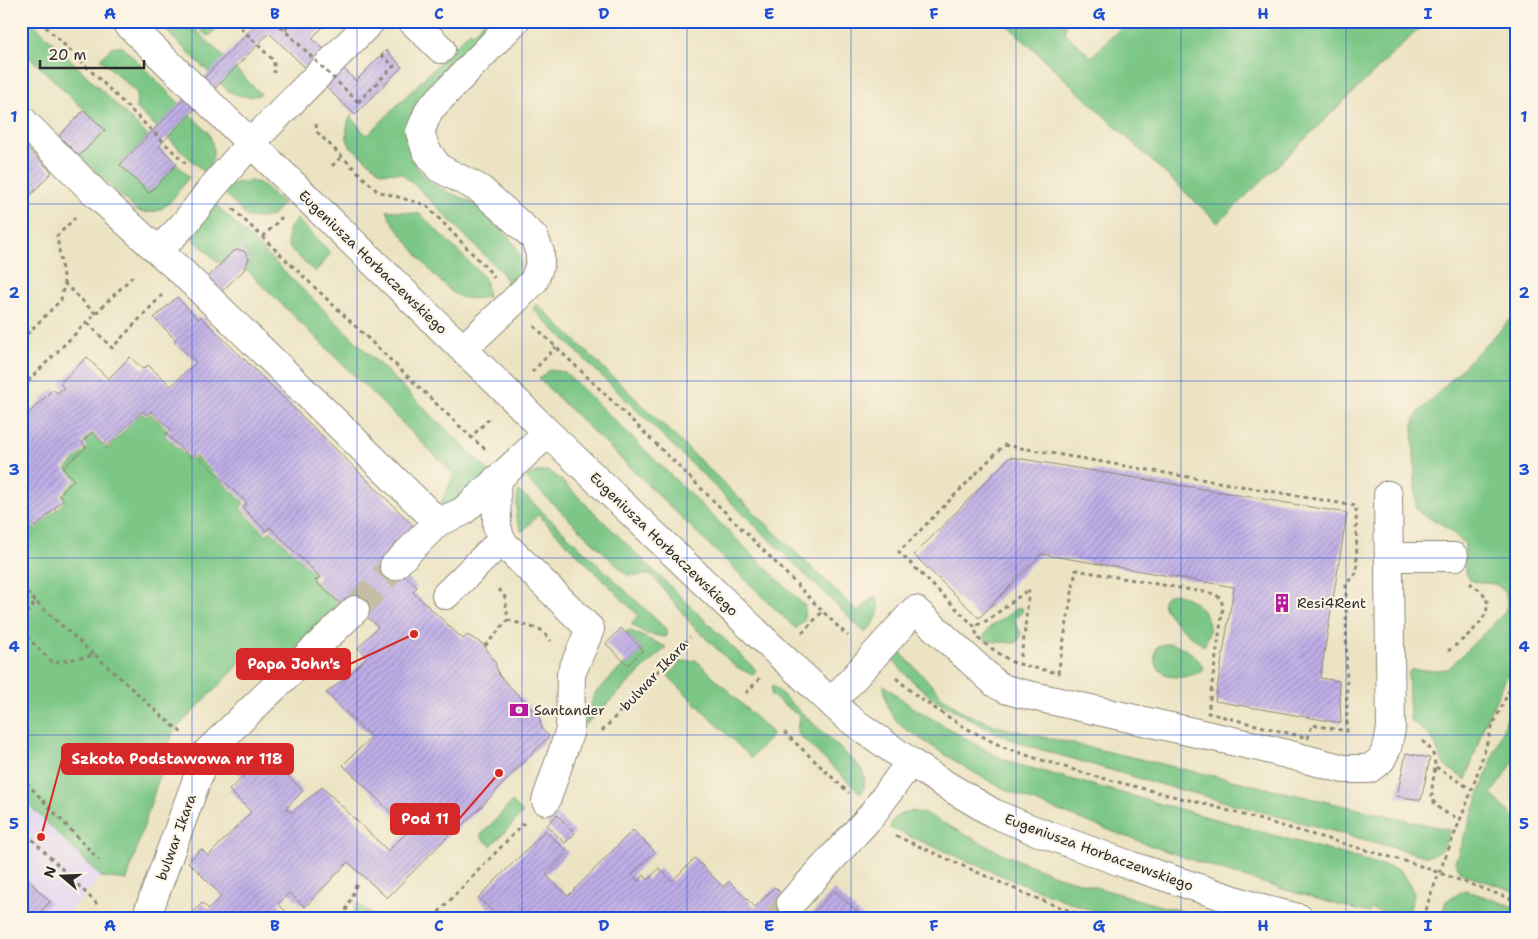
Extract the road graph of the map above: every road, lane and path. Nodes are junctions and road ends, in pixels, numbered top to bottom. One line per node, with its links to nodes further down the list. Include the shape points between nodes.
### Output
1 (40, 21): 18 (path)
2 (125, 21): 15 (street, Eugeniusza Horbaczewskiego)
3 (237, 21): 11 (path)
4 (275, 21): 9 (path, bridge)
5 (294, 21): 9 (path)
6 (371, 21): 15 (street)
7 (412, 21): 10 (street)
8 (515, 21): 26 (street, via 430,110 420,132 426,150 439,168 480,189 534,237 540,253 538,272 534,281)
9 (285, 30): 12 (path, bridge, via 358,102)
10 (441, 49)
11 (274, 61)
12 (394, 66)
13 (21, 119): 19 (street)
14 (316, 120): 16 (path, via 317,132)
15 (251, 143): 23 (street); 31 (street, Eugeniusza Horbaczewskiego)
16 (341, 157): 17 (path); 26 (path, via 377,191 426,205 492,274 499,292)
17 (332, 166)
18 (195, 173)
19 (97, 195): 23 (street); 25 (path, via 57,236)
20 (228, 204): 22 (path)
21 (283, 216): 22 (path)
22 (263, 237): 34 (path)
23 (158, 251): 24 (street); 27 (path)
24 (183, 273): 28 (path, via 112,348); 37 (street)
25 (64, 283): 27 (path); 30 (path, via 61,300)
26 (511, 304): 31 (street)
27 (96, 314): 28 (path)
28 (88, 323): 32 (path, via 26,383)
29 (530, 323): 47 (path, via 616,404)
30 (21, 340)
31 (463, 349): 33 (street, Eugeniusza Horbaczewskiego)
32 (21, 382)
33 (548, 433): 35 (street); 63 (street, Eugeniusza Horbaczewskiego)
34 (472, 437)
35 (496, 480): 37 (street, via 462,512); 38 (street, via 497,526)
36 (1388, 495): 40 (street)
37 (438, 522): 41 (street)
38 (501, 541): 44 (street); 73 (street, via 590,629 571,674 570,730)
39 (1454, 557): 40 (street)
40 (1389, 558): 64 (street)
41 (394, 566)
42 (21, 587): 45 (path)
43 (501, 591): 49 (path)
44 (446, 595)
45 (36, 602): 48 (path); 57 (path)
46 (355, 610): 67 (street, bulwar Ikara)
47 (822, 612): 54 (path); 55 (path)
48 (21, 619)
49 (508, 620): 51 (path); 56 (path)
50 (974, 626): 58 (path, via 982,642); 58 (path, via 988,620 1029,589); 58 (path, via 899,552 1004,445 1356,506 1357,572 1346,584 1347,731 1312,725 1308,738 1208,713 1223,607 1215,594 1076,570 1058,673)
51 (541, 630)
52 (21, 631): 57 (path, via 53,663)
53 (690, 636): 66 (path, bulwar Ikara)
54 (799, 636)
55 (850, 638)
56 (485, 646)
57 (94, 655): 67 (path)
58 (1019, 664)
59 (764, 674): 62 (path)
60 (891, 674): 79 (path, via 918,698 1003,747 1094,776 1212,806)
61 (1517, 674): 71 (path, via 1492,727)
62 (746, 693)
63 (832, 702): 64 (street, via 915,610 996,684 1019,693 1344,769 1369,769 1382,760); 68 (street, Eugeniusza Horbaczewskiego, via 847,717)
64 (1391, 729): 69 (path, via 1417,737 1425,743)
65 (784, 732): 72 (path)
66 (596, 737)
67 (207, 752): 84 (street, bulwar Ikara)
68 (910, 762): 82 (street, via 871,816); 88 (street, Eugeniusza Horbaczewskiego, via 993,813 1032,829 1262,910)
69 (1436, 766): 71 (path); 74 (path, via 1433,782 1435,805)
70 (21, 777): 77 (path)
71 (1472, 790): 74 (path)
72 (853, 797)
73 (546, 801)
74 (1461, 819): 79 (path)
75 (21, 828): 83 (path)
76 (894, 835): 87 (path, via 1033,897)
77 (99, 860)
78 (486, 862): 86 (path)
79 (1440, 872): 81 (path); 89 (path)
80 (358, 883): 85 (path)
81 (1517, 901)
82 (790, 903)
83 (97, 904)
84 (146, 918)
85 (343, 918)
86 (432, 918)
87 (1089, 918)
88 (1299, 918)
89 (1424, 918)

